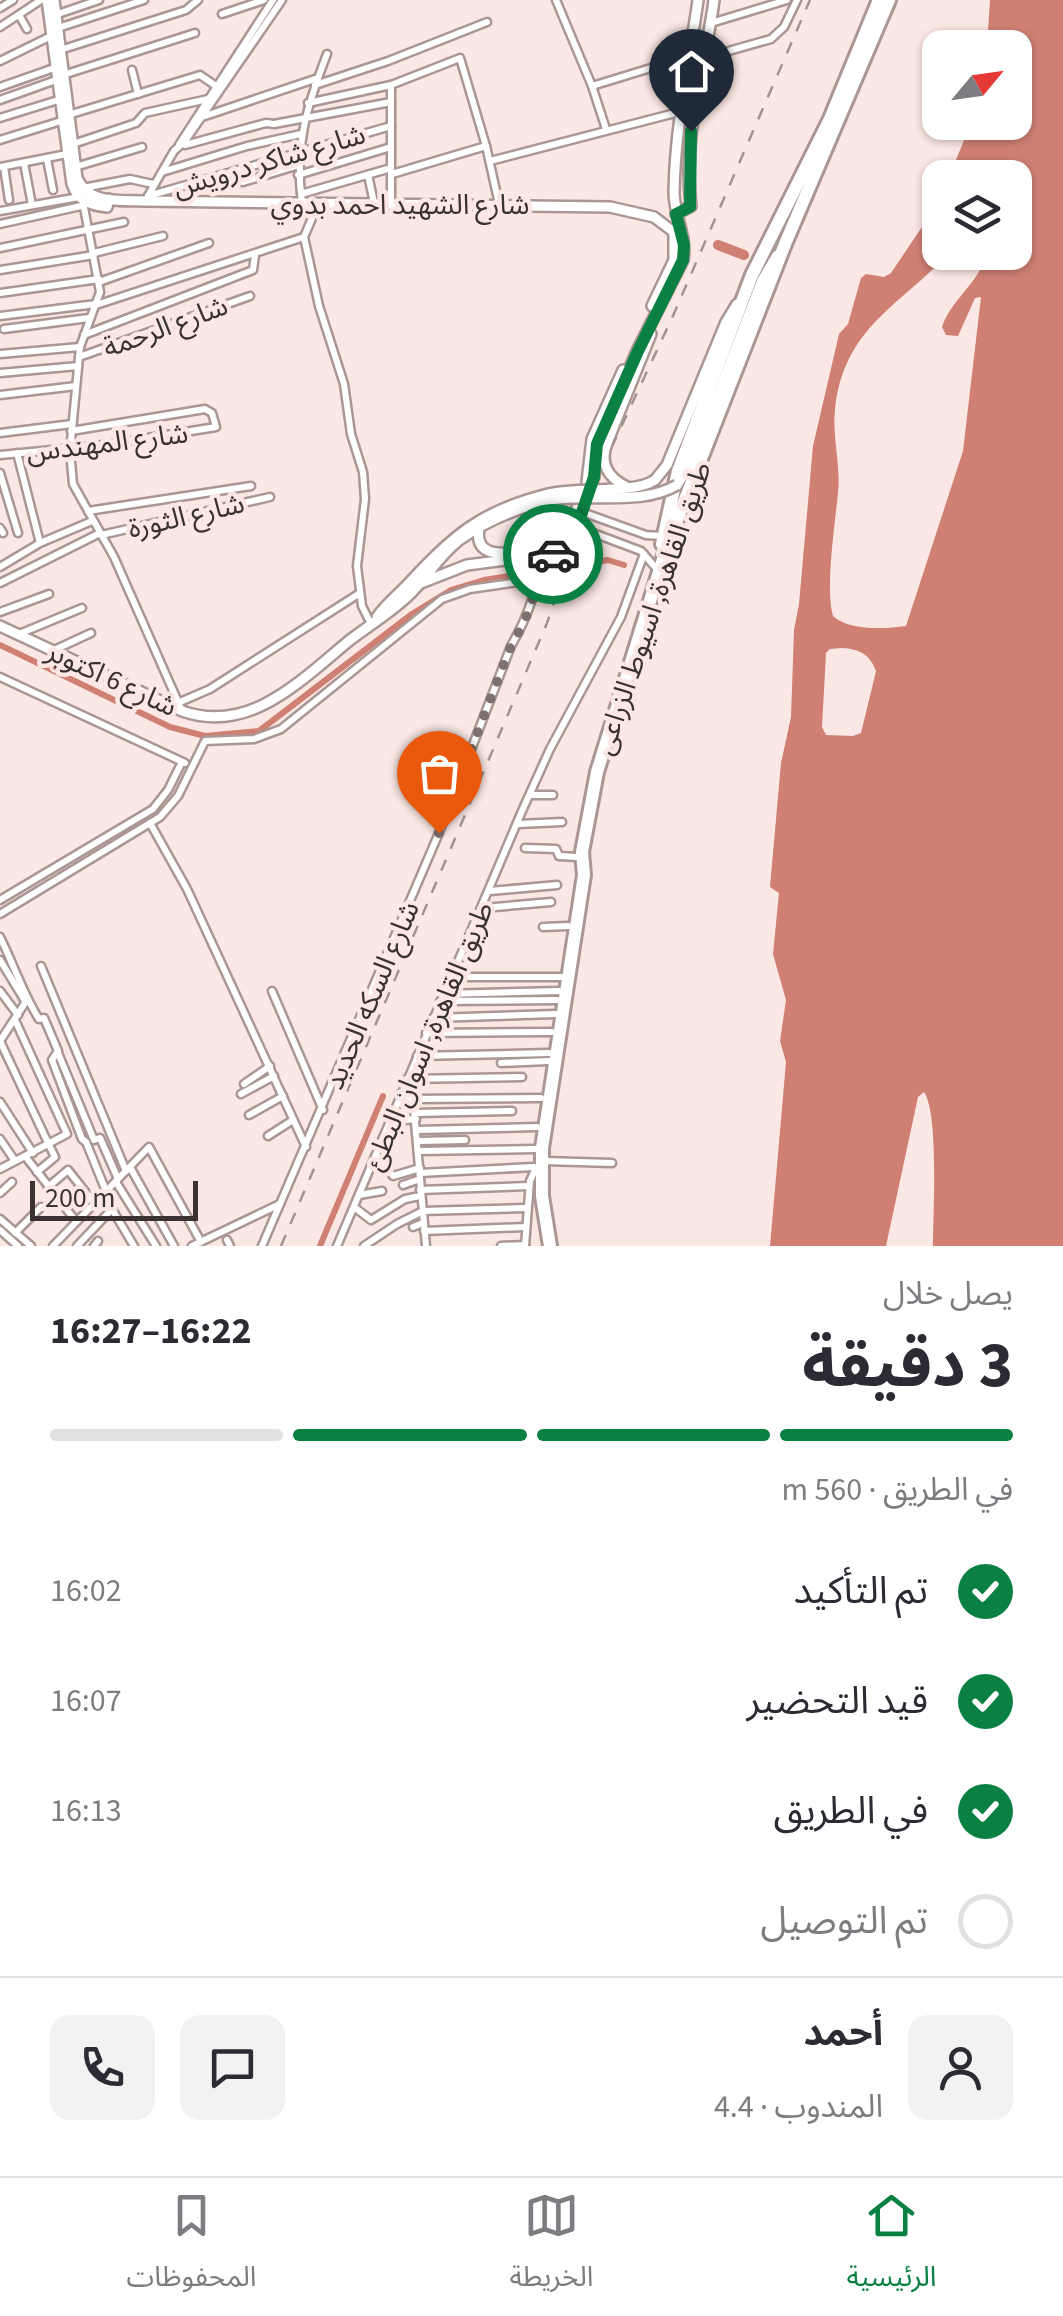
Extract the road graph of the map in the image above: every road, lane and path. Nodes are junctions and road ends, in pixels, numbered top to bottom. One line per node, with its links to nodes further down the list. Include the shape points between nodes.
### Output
1 (13, 0): 16 (street)
2 (47, 0): 18 (street); 19 (street); 24 (street)
3 (99, 0): 19 (street)
4 (144, 0): 24 (street)
5 (198, 0): 26 (street, via 186,10)
6 (264, 0): 17 (street)
7 (273, 0): 34 (street)
8 (282, 0): 34 (street)
9 (556, 0): 36 (street)
10 (698, 0): 27 (street)
11 (714, 0): 21 (street)
12 (787, 0): 21 (street)
13 (796, 0): 28 (street, via 784,27 763,42)
14 (879, 0): 101 (highway, طريق القاهرة, اسيوط الزراعى, via 830,119)
15 (890, 0): 94 (highway, طريق القاهرة, اسيوط الزراعى)
16 (0, 8)
17 (222, 14)
18 (18, 15): 22 (street); 23 (street)
19 (55, 16): 24 (street)
20 (487, 22): 33 (street)
21 (711, 23): 28 (street)
22 (0, 27)
23 (27, 30)
24 (54, 32): 26 (street); 30 (street); 32 (street)
25 (195, 34): 32 (street)
26 (58, 50): 32 (street)
27 (691, 53): 28 (street); 36 (street); 44 (street)
28 (706, 53): 60 (street)
29 (327, 54): 33 (street)
30 (0, 61)
31 (132, 70): 38 (street)
32 (57, 75): 37 (street); 40 (street); 41 (street); 47 (street)
33 (316, 82): 43 (street); 46 (street)
34 (221, 83): 38 (street, via 200,75); 39 (street); 46 (street)
35 (391, 84): 42 (street); 43 (street); 54 (street, via 460,58)
36 (592, 86): 50 (street)
37 (0, 87)
38 (138, 94): 47 (street)
39 (208, 99): 53 (street); 57 (street, via 145,114)
40 (0, 100)
41 (58, 100): 45 (street); 47 (street)
42 (391, 102): 48 (street); 49 (street)
43 (308, 103): 48 (street)
44 (680, 112): 50 (street); 59 (street)
45 (0, 118)
46 (201, 118): 53 (street)
47 (64, 119): 52 (street); 57 (street)
48 (303, 119): 51 (street); 53 (street)
49 (390, 126): 56 (street); 58 (street, شارع شاكر درويش)
50 (606, 130): 62 (street)
51 (302, 134): 58 (street); 69 (street)
52 (0, 140)
53 (179, 146): 69 (street)
54 (486, 146): 62 (street); 68 (street)
55 (142, 147): 66 (street)
56 (391, 147): 68 (street); 70 (street)
57 (69, 149): 61 (street); 66 (street); 74 (street, via 73,188)
58 (300, 153): 64 (street); 67 (street, شارع شاكر درويش)
59 (675, 154): 60 (street); 83 (street)
60 (689, 154): 83 (street, via 690,207)
61 (47, 159): 63 (street); 73 (street)
62 (490, 161): 80 (street)
63 (24, 163): 65 (street); 82 (street)
64 (299, 165): 67 (street, via 244,182); 70 (street)
65 (2, 167): 77 (street)
66 (75, 168): 74 (street)
67 (239, 171): 75 (street, شارع شاكر درويش)
68 (391, 171): 71 (street); 81 (street)
69 (161, 173): 72 (street)
70 (298, 174): 76 (street)
71 (368, 175): 76 (street); 79 (street)
72 (154, 184): 74 (street, via 130,178); 75 (street)
73 (53, 190)
74 (82, 197): 75 (street, شارع الشهيد احمد بدوي, via 106,208 109,199); 82 (street); 87 (street); 89 (street)
75 (147, 198): 76 (street, شارع الشهيد احمد بدوي)
76 (301, 199): 78 (street, شارع الشهيد احمد بدوي)
77 (9, 200)
78 (318, 204): 79 (street, شارع الشهيد احمد بدوي); 91 (street)
79 (374, 204): 81 (street, شارع الشهيد احمد بدوي)
80 (499, 204): 81 (street, شارع الشهيد احمد بدوي); 85 (street, شارع الشهيد احمد بدوي, via 610,207)
81 (391, 205)
82 (32, 206): 84 (street)
83 (675, 210): 85 (street); 92 (street)
84 (0, 211)
85 (654, 217): 88 (street, شارع الشهيد احمد بدوي)
86 (124, 222): 89 (street)
87 (0, 224)
88 (672, 230): 92 (street, شارع الشهيد احمد بدوي); 129 (street, via 674,260 594,432 587,482 564,538 546,551 494,554 480,546)
89 (88, 232): 95 (street); 96 (street)
90 (163, 236): 96 (street)
91 (304, 237): 97 (street); 141 (street, via 364,472)
92 (683, 238): 104 (street, via 683,260)
93 (209, 243): 99 (street)
94 (785, 244): 124 (street, bridge, via 762,280 677,485 652,496); 217 (highway, طريق القاهرة, اسيوط الزراعى, via 669,540 597,772)
95 (0, 248)
96 (94, 254): 98 (street); 99 (street)
97 (255, 254): 103 (street); 108 (street, via 253,270)
98 (0, 270)
99 (99, 280): 100 (street); 103 (street)
100 (0, 293)
101 (744, 294): 122 (street, bridge, via 667,465 656,480); 132 (highway, طريق القاهرة, اسيوط الزراعى)
102 (250, 296): 111 (street, شارع الرحمة)
103 (95, 304): 105 (street); 106 (street)
104 (658, 308): 122 (street, bridge, via 603,456 615,480); 126 (street, via 597,444)
105 (0, 316)
106 (89, 318): 107 (street); 108 (street)
107 (4, 329)
108 (82, 335): 109 (street)
109 (80, 347): 110 (street); 111 (street)
110 (0, 354)
111 (79, 362): 112 (street, شارع الرحمة); 113 (street)
112 (0, 373)
113 (76, 386): 114 (street); 115 (street)
114 (0, 395)
115 (72, 427): 116 (street); 117 (street); 117 (street, شارع المهندس, via 204,409 216,427)
116 (0, 433)
117 (70, 448): 118 (street, شارع المهندس); 125 (street, via 74,487)
118 (17, 453): 119 (street, شارع المهندس); 133 (street)
119 (0, 455)
120 (0, 473): 130 (street)
121 (251, 486): 125 (street)
122 (630, 488): 124 (street, bridge)
123 (270, 497): 131 (street, شارع الثورة)
124 (548, 497): 129 (street); 145 (street, via 493,513 453,536)
125 (88, 512): 127 (street)
126 (582, 512): 128 (street); 132 (street)
127 (93, 520): 131 (street); 133 (street)
128 (577, 527): 134 (street); 135 (street, via 565,546)
129 (479, 528): 140 (street, via 448,550)
130 (18, 533)
131 (100, 534): 139 (street, شارع الثورة); 151 (street)
132 (657, 536): 137 (highway, طريق القاهرة, اسيوط الزراعى)
133 (40, 543): 136 (street)
134 (644, 554): 137 (street); 154 (street, طريق القاهرة, اسوان البطئ, via 621,617)
135 (540, 560): 138 (street, شارع السكه الحديد); 140 (street, via 467,565)
136 (0, 567)
137 (656, 568): 159 (highway, طريق القاهرة, اسيوط الزراعى, via 596,762)
138 (539, 576): 152 (street, via 442,599 294,720 260,738 206,742); 200 (street, شارع السكه الحديد)
139 (0, 582)
140 (421, 583): 145 (street)
141 (360, 593): 145 (street); 151 (street)
142 (49, 594): 144 (street)
143 (82, 608): 148 (street)
144 (0, 612)
145 (373, 622): 151 (street, شارع 6 اكتوبر, via 265,706 218,718)
146 (0, 626): 148 (street, شارع 6 اكتوبر)
147 (91, 633): 149 (street)
148 (18, 634): 149 (street, شارع 6 اكتوبر)
149 (52, 651): 151 (street, شارع 6 اكتوبر)
150 (0, 676): 152 (street)
151 (181, 706)
152 (187, 764): 156 (street, via 178,796); 162 (street, via 153,808)
153 (553, 794): 154 (street)
154 (529, 795): 157 (street, طريق القاهرة, اسوان البطئ)
155 (562, 822): 157 (street)
156 (150, 824): 165 (street); 189 (street)
157 (517, 824): 161 (street, طريق القاهرة, اسوان البطئ)
158 (525, 848): 159 (street)
159 (577, 857): 166 (highway, طريق القاهرة, اسيوط الزراعى)
160 (557, 885): 161 (street)
161 (490, 892): 164 (street, طريق القاهرة, اسوان البطئ)
162 (0, 900)
163 (551, 902): 164 (street)
164 (482, 908): 172 (street, طريق القاهرة, اسوان البطئ)
165 (0, 914)
166 (568, 926): 167 (street); 171 (highway, طريق القاهرة, اسيوط الزراعى)
167 (543, 927)
168 (0, 938): 176 (street)
169 (0, 960): 176 (street)
170 (41, 966): 220 (street)
171 (561, 976): 172 (street); 177 (highway, طريق القاهرة, اسيوط الزراعى)
172 (450, 978): 175 (street, طريق القاهرة, اسوان البطئ)
173 (0, 991): 178 (street)
174 (272, 992): 200 (street)
175 (441, 998): 177 (street); 179 (street, طريق القاهرة, اسوان البطئ)
176 (27, 1001): 178 (street); 185 (street, via 44,1018)
177 (557, 1002): 179 (street); 182 (highway, طريق القاهرة, اسيوط الزراعى)
178 (16, 1018): 181 (street); 211 (street, via 67,1135)
179 (433, 1018): 183 (street, طريق القاهرة, اسوان البطئ)
180 (0, 1023): 181 (street)
181 (7, 1032): 184 (street)
182 (552, 1032): 183 (street); 187 (highway, طريق القاهرة, اسيوط الزراعى)
183 (426, 1033): 186 (street, طريق القاهرة, اسوان البطئ)
184 (0, 1041): 211 (street)
185 (58, 1052): 223 (street); 229 (street, via 52,1060)
186 (417, 1056): 187 (street); 192 (street, طريق القاهرة, اسوان البطئ)
187 (548, 1057): 188 (street); 197 (highway, طريق القاهرة, اسيوط الزراعى)
188 (501, 1063)
189 (270, 1066): 190 (street); 193 (street)
190 (274, 1076): 195 (street); 196 (street)
191 (522, 1077): 192 (street)
192 (407, 1079): 194 (street, طريق القاهرة, اسوان البطئ)
193 (244, 1084)
194 (401, 1093): 198 (street); 203 (street, طريق القاهرة, اسوان البطئ)
195 (241, 1094)
196 (284, 1096): 202 (street); 205 (street)
197 (541, 1098): 198 (street); 206 (highway, طريق القاهرة, اسيوط الزراعى)
198 (412, 1099): 204 (street)
199 (0, 1102): 214 (street)
200 (322, 1110): 212 (street, شارع السكه الحديد)
201 (512, 1110): 204 (street)
202 (249, 1115)
203 (392, 1115): 204 (street); 215 (street, طريق القاهرة, اسوان البطئ)
204 (415, 1116): 207 (street)
205 (294, 1120): 208 (street); 212 (street)
206 (538, 1127): 207 (street); 217 (highway, طريق القاهرة, اسيوط الزراعى)
207 (418, 1130): 213 (street)
208 (268, 1136)
209 (0, 1139): 216 (street)
210 (464, 1140): 213 (street)
211 (49, 1145): 214 (street); 221 (street, via 55,1156)
212 (306, 1146): 234 (street, شارع السكه الحديد)
213 (419, 1146): 217 (street); 222 (street)
214 (29, 1154): 216 (street); 221 (street)
215 (376, 1155): 222 (street, via 395,1176); 232 (street, طريق القاهرة, اسوان البطئ)
216 (15, 1161): 219 (street)
217 (536, 1162): 218 (street); 222 (street); 226 (street); 262 (highway, طريق القاهرة, اسيوط الزراعى, via 536,1210)
218 (612, 1163)
219 (0, 1169)
220 (128, 1169): 223 (street); 249 (street, via 151,1148); 254 (street)
221 (36, 1172): 227 (street)
222 (420, 1173): 225 (street); 231 (street)
223 (117, 1180): 229 (street); 253 (street)
224 (12, 1182): 230 (street)
225 (402, 1185)
226 (529, 1186): 231 (street); 237 (street)
227 (48, 1188): 233 (street, via 68,1170); 241 (street)
228 (382, 1191): 232 (street)
229 (105, 1192): 233 (street); 238 (street)
230 (0, 1193)
231 (420, 1193): 236 (street, via 371,1220); 239 (street)
232 (359, 1194): 236 (street, طريق القاهرة, اسوان البطئ)
233 (94, 1202): 241 (street)
234 (280, 1204): 247 (street); 256 (street, شارع السكه الحديد)
235 (41, 1207): 246 (street)
236 (354, 1207): 257 (street, طريق القاهرة, اسوان البطئ)
237 (526, 1208): 239 (street); 244 (street)
238 (112, 1209): 251 (street); 252 (street)
239 (423, 1211): 243 (street); 258 (street)
240 (0, 1219): 246 (street)
241 (75, 1220): 250 (street)
242 (412, 1227): 243 (street)
243 (424, 1227): 244 (street); 259 (street)
244 (526, 1227): 261 (street)
245 (0, 1230): 248 (street)
246 (16, 1233): 248 (street)
247 (211, 1237): 249 (street); 255 (street)
248 (24, 1245)
249 (196, 1245)
250 (53, 1246)
251 (78, 1246)
252 (134, 1246)
253 (156, 1246)
254 (174, 1246)
255 (215, 1246)
256 (262, 1246)
257 (337, 1246)
258 (364, 1246)
259 (426, 1246)
260 (501, 1246): 261 (street)
261 (524, 1246)
262 (547, 1246)

